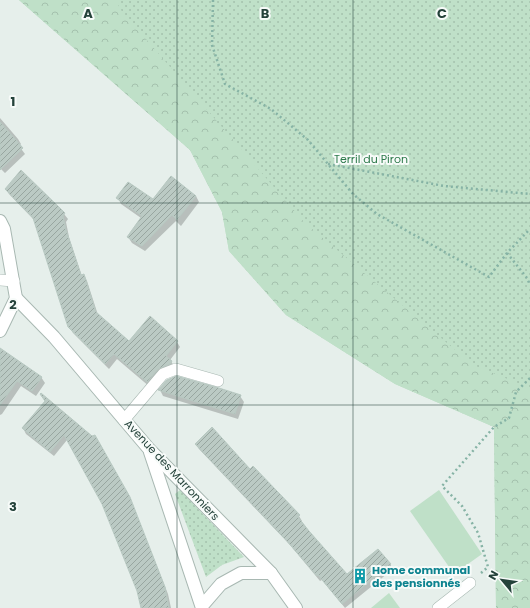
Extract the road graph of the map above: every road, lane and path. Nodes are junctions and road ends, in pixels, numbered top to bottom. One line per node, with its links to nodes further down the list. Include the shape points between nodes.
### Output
1 (213, 0): 2 (path, via 212,45 225,84 271,109 308,140)
2 (328, 164): 3 (path, via 444,186); 6 (path, via 353,194 377,214 489,277)
3 (530, 194)
4 (0, 221): 8 (street, via 4,229)
5 (530, 229): 6 (path)
6 (507, 253): 9 (path)
7 (0, 280): 8 (lane)
8 (14, 281): 10 (street)
9 (530, 285)
10 (16, 298): 11 (street); 14 (street, Avenue des Marronniers, via 54,337)
11 (0, 331)
12 (530, 378): 17 (path, via 516,392 510,418 494,427 442,486 462,506 478,533 488,567)
13 (218, 381): 14 (lane, via 176,369 163,374)
14 (124, 420): 15 (street, Avenue des Marronniers)
15 (149, 449): 16 (street, Avenue des Marronniers); 18 (street)
16 (271, 573): 18 (street, via 241,573 221,584); 19 (street, Avenue des Marronniers)
17 (470, 583): 20 (lane)
18 (202, 607)
19 (296, 608)
20 (438, 608)

